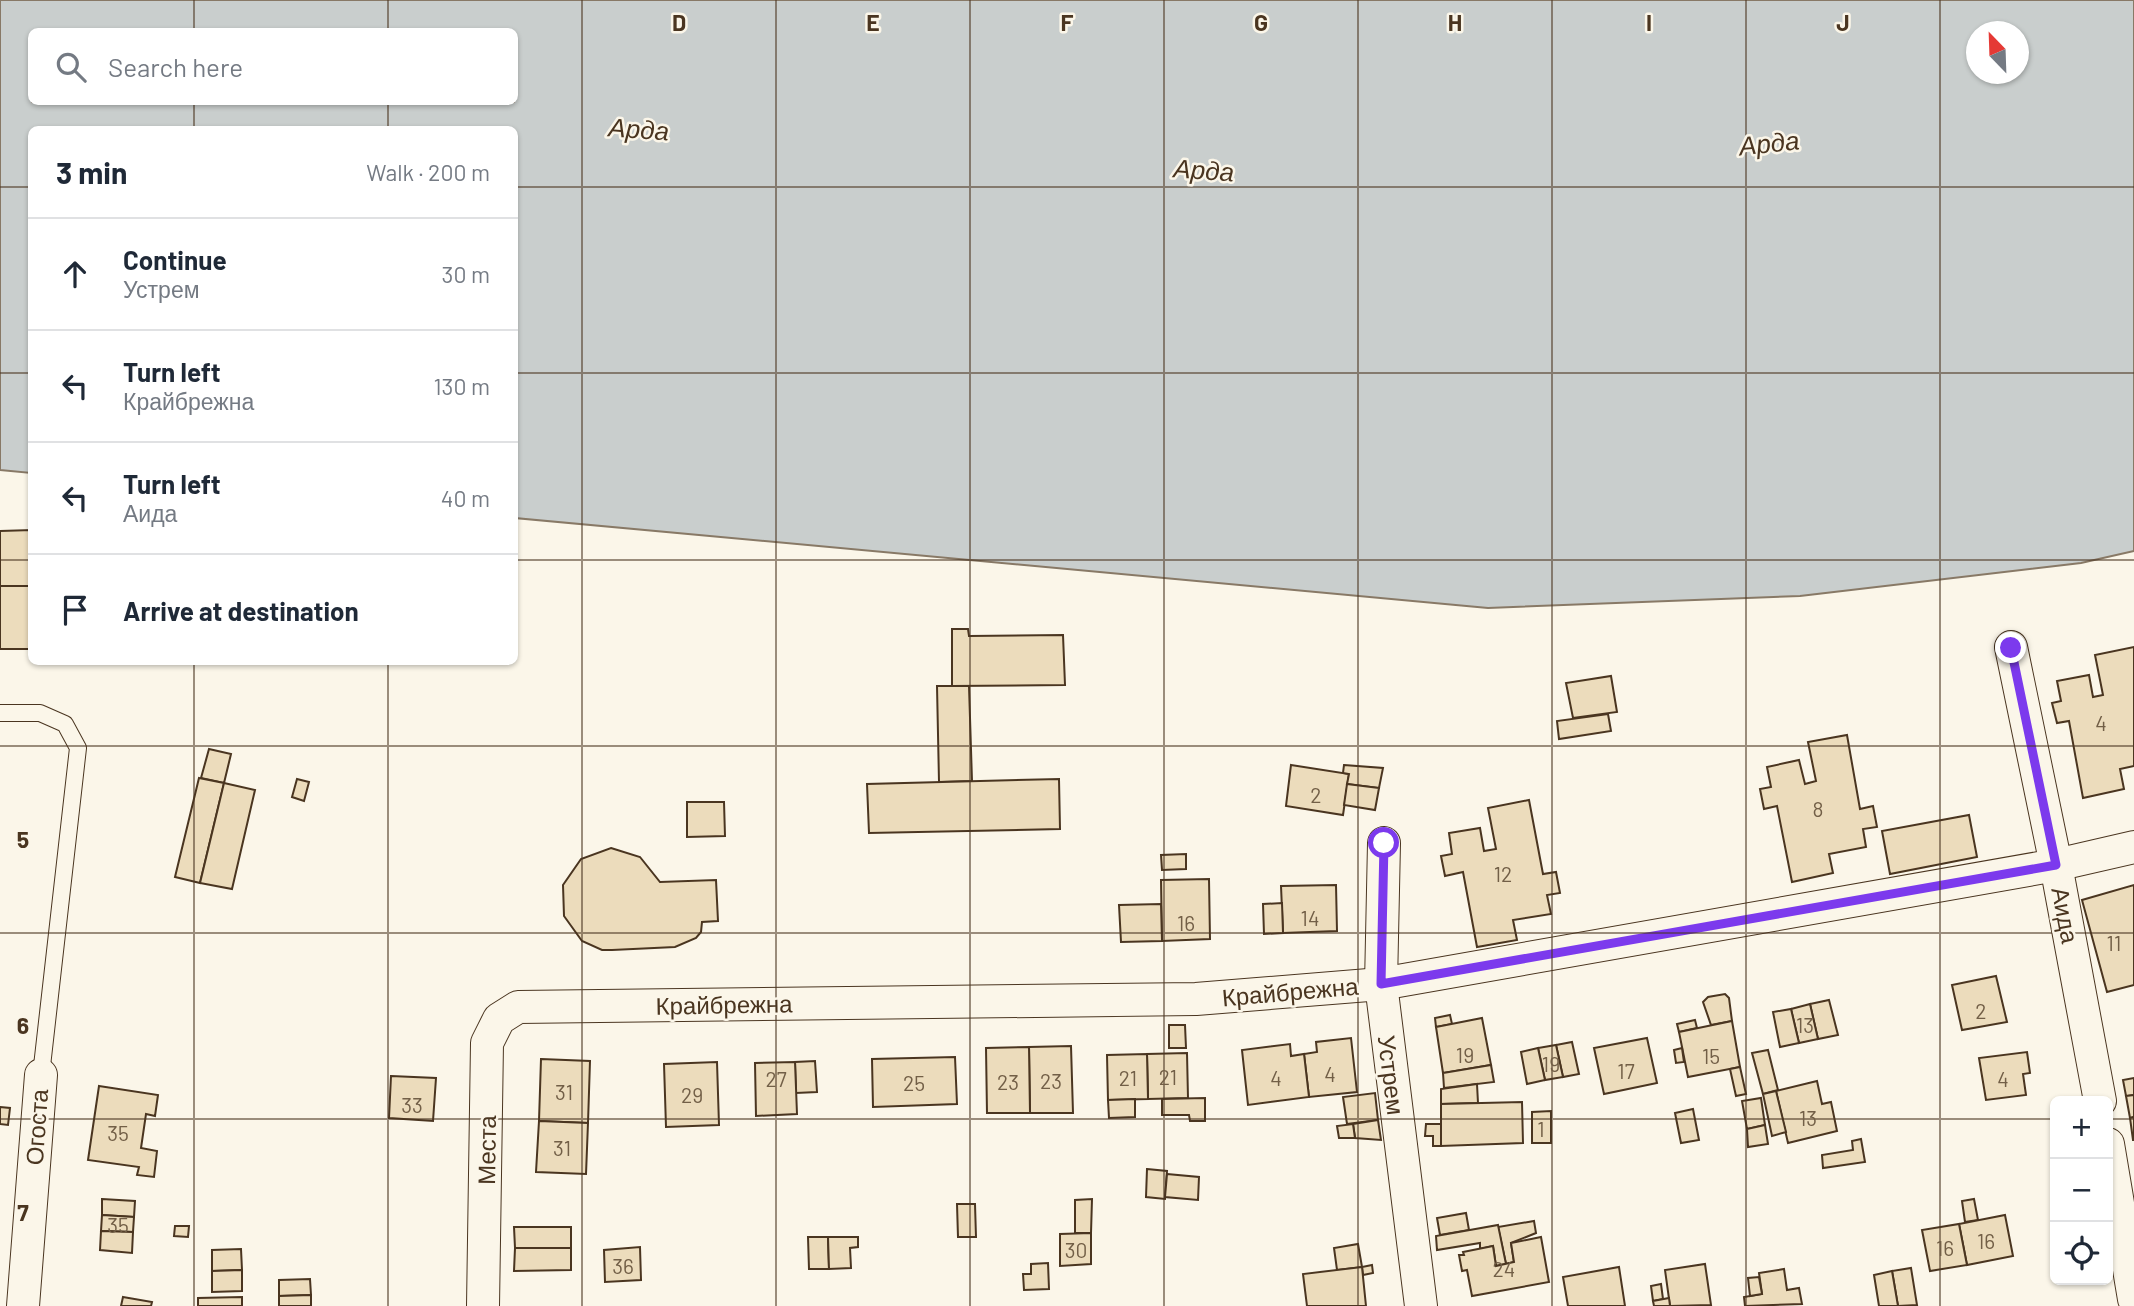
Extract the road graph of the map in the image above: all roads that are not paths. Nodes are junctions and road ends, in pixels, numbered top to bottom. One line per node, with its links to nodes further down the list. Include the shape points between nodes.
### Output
1 (2011, 648): 5 (street, Аида)
2 (0, 713): 8 (lane, via 40,713 65,724 78,748)
3 (1384, 843): 6 (street, Устрем)
4 (2134, 847): 5 (street, Крайбрежна)
5 (2056, 865): 6 (street, Крайбрежна); 9 (street, Аида)
6 (1381, 984): 7 (street, Крайбрежна, via 1196,999); 14 (street, Устрем)
7 (518, 1007): 13 (street, Места, via 499,1019 487,1043)
8 (41, 1074): 12 (street, Огоста)
9 (2099, 1096)
10 (2111, 1159): 11 (street)
11 (2134, 1299)
12 (23, 1306)
13 (483, 1306)
14 (1421, 1306)

